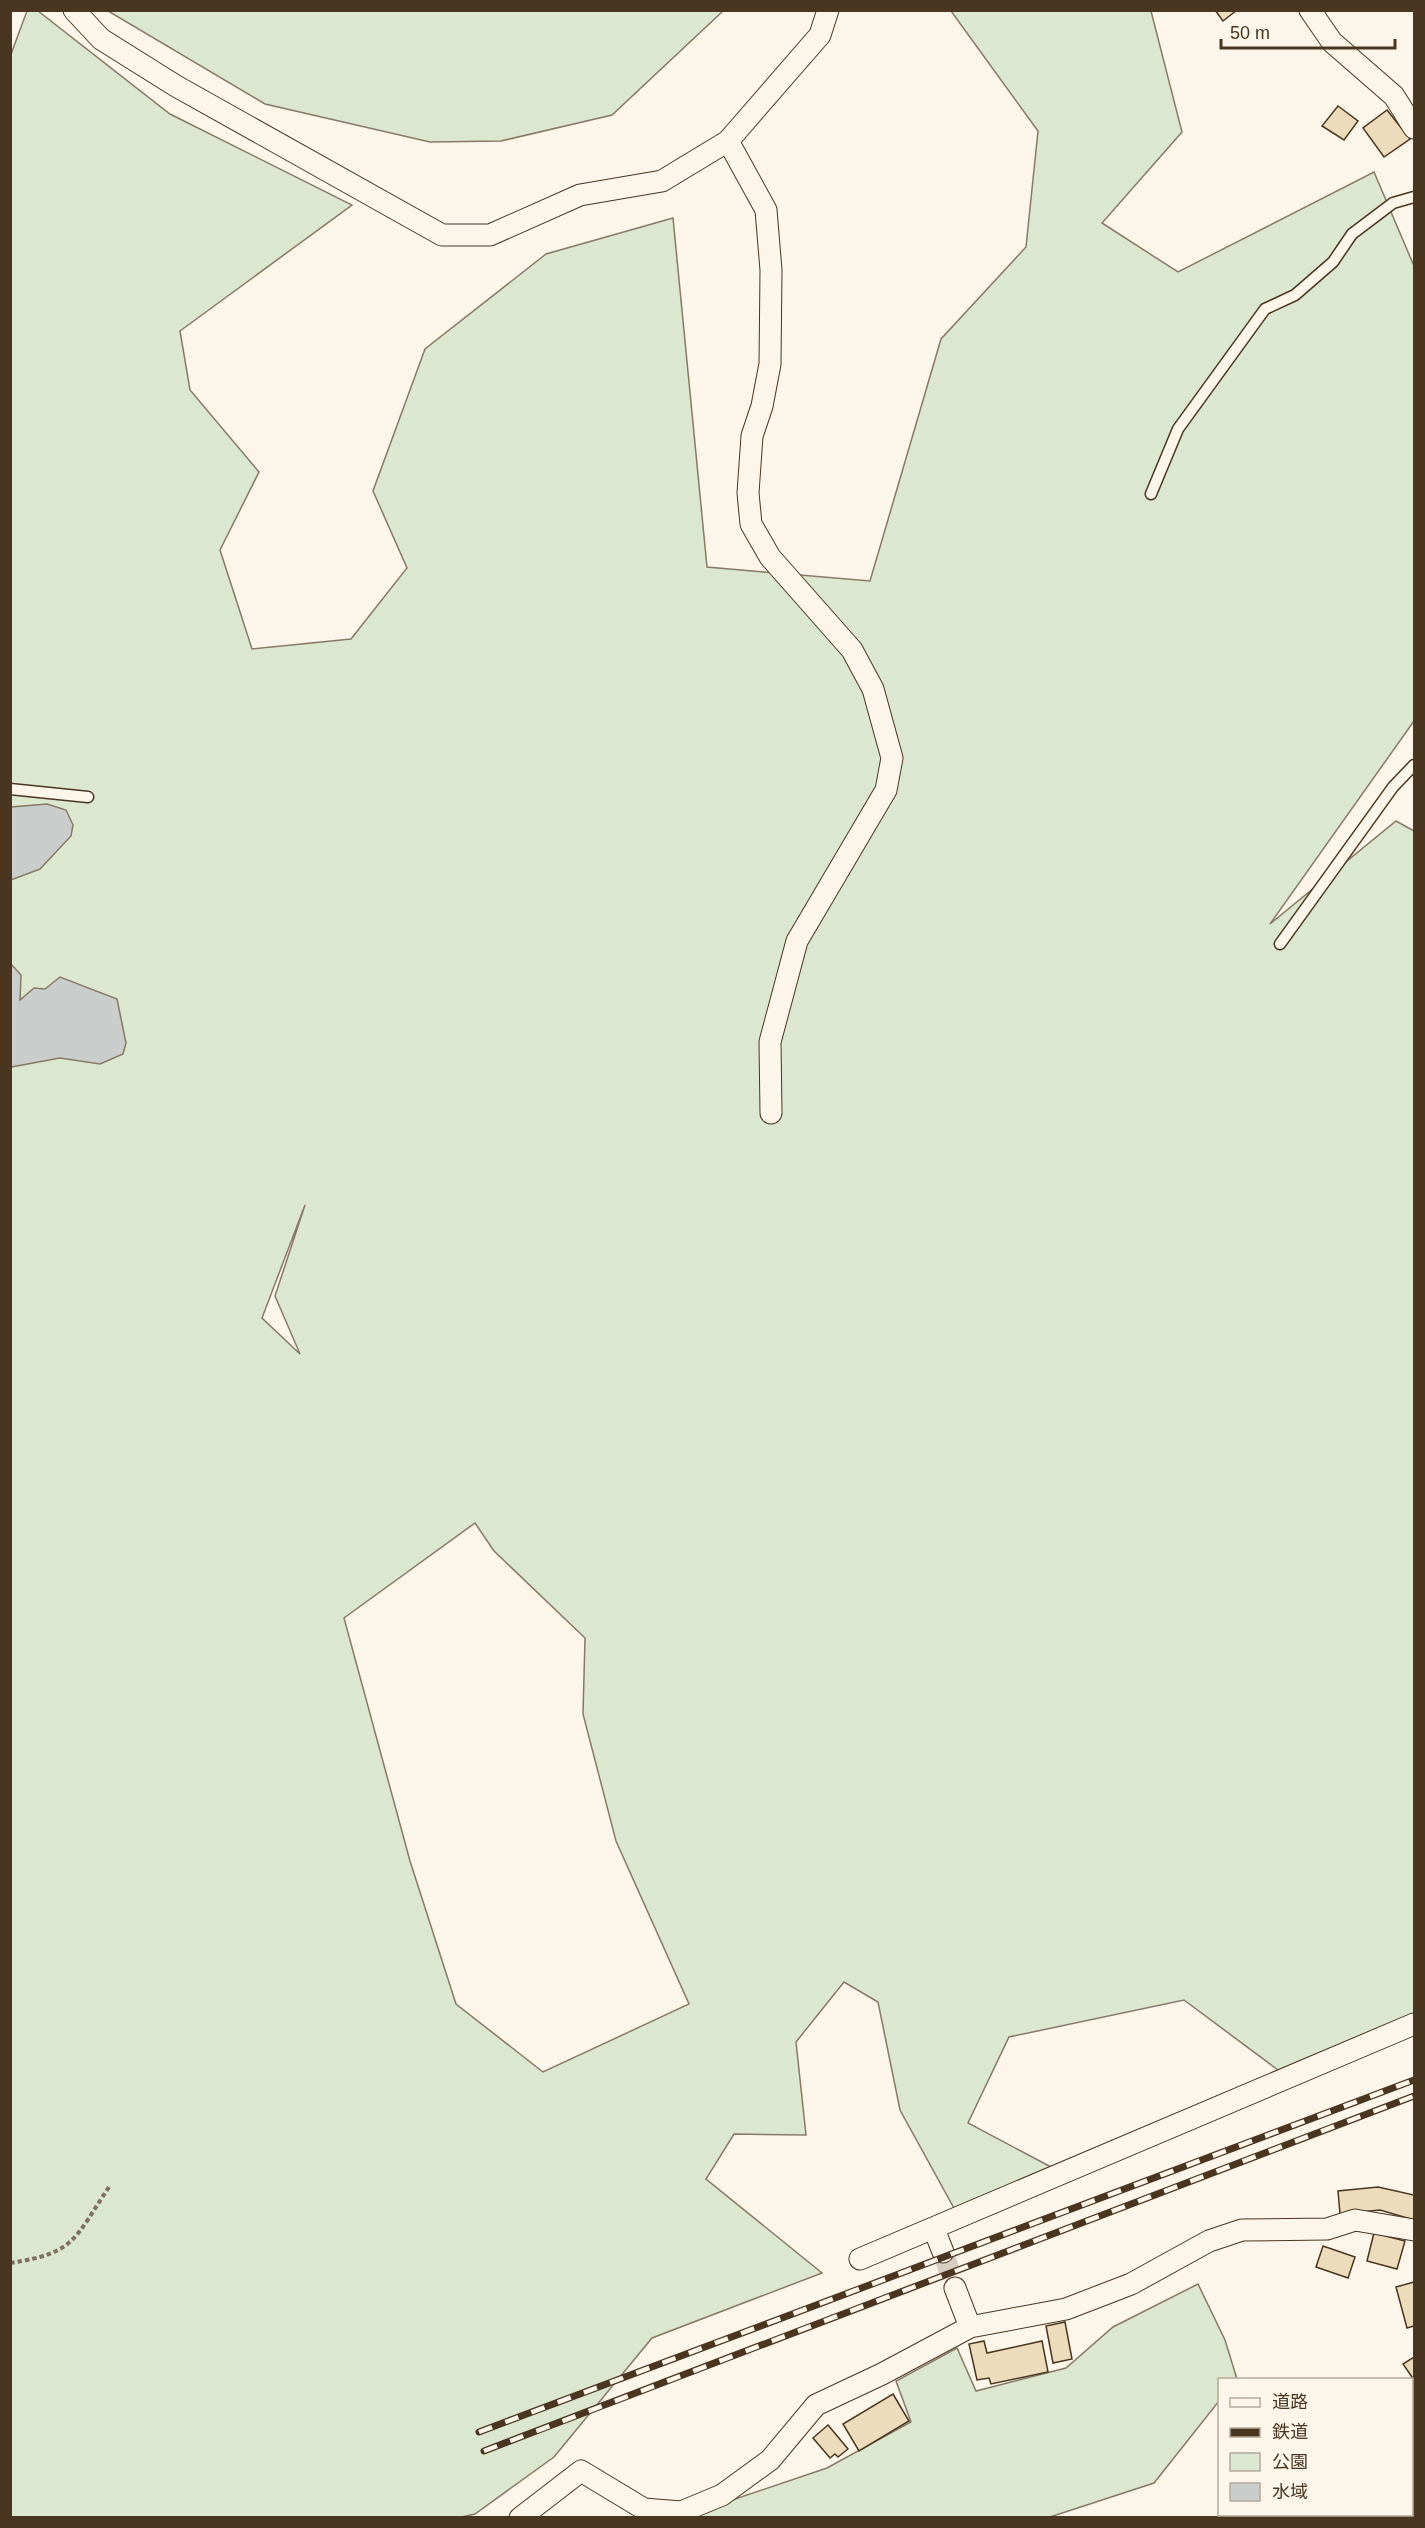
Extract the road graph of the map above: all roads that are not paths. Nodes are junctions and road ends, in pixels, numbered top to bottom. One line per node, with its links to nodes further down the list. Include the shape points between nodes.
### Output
1 (74, 10): 5 (street, via 101,39 176,86 442,235 490,235 580,195 663,181)
2 (828, 10): 5 (street, via 820,35)
3 (1310, 10): 4 (street, via 1332,42 1394,96)
4 (1414, 128)
5 (728, 141): 12 (street, via 766,210 771,270 770,364 752,436 748,493 751,524 770,556 852,650 873,689 892,758 886,790 797,941 770,1042)
6 (1414, 196): 7 (lane, via 1393,203 1352,234 1333,262 1295,295 1264,309 1178,429)
7 (1151, 494)
8 (1414, 765): 11 (lane, via 1393,787)
9 (10, 789): 10 (lane)
10 (88, 797)
11 (1280, 944)
12 (771, 1113)
13 (1414, 2024): 14 (street)
14 (934, 2229): 16 (street); 17 (street)
15 (1414, 2230): 19 (street, via 1355,2220 1327,2229 1242,2230 1209,2241 1131,2284 1066,2309)
16 (943, 2252)
17 (860, 2259)
18 (956, 2288): 19 (street)
19 (970, 2327): 20 (street, via 816,2404 770,2460 722,2495 681,2512 644,2509 581,2471)
20 (520, 2517)

